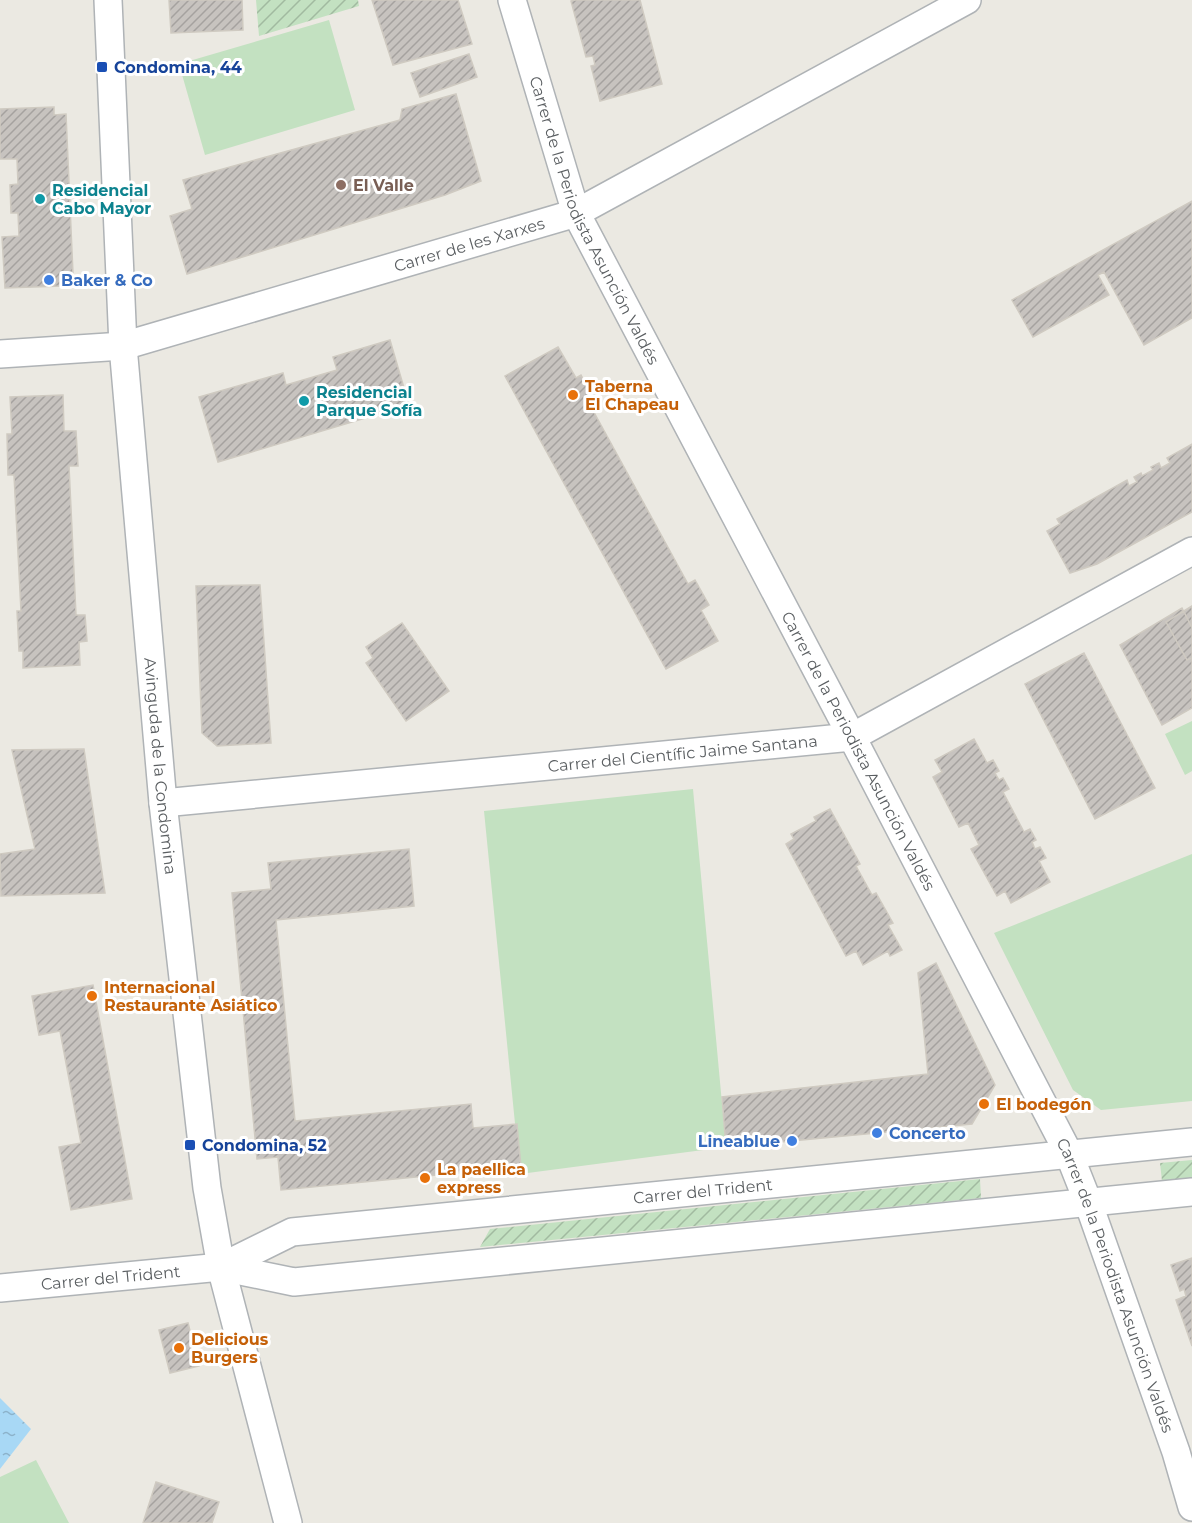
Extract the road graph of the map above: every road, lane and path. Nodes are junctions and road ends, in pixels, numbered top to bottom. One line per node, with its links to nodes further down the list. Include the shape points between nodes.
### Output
1 (108, 0): 5 (street, Avinguda de la Condomina)
2 (512, 0): 4 (street, Carrer de la Periodista Asunción Valdés)
3 (967, 0): 4 (street, Carrer de les Xarxes)
4 (576, 213): 5 (street, Carrer de les Xarxes); 8 (street, Carrer de la Periodista Asunción Valdés)
5 (123, 346): 6 (street, Carrer de les Xarxes); 9 (street, Avinguda de la Condomina)
6 (0, 354)
7 (1192, 551): 8 (street, Carrer del Científic Jaime Santana)
8 (852, 737): 9 (street, Carrer del Científic Jaime Santana); 11 (street, Carrer de la Periodista Asunción Valdés)
9 (163, 803): 14 (street, Avinguda de la Condomina, via 207,1188)
10 (1192, 1142): 11 (street, Carrer del Trident)
11 (1068, 1154): 13 (street, Carrer de la Periodista Asunción Valdés); 14 (street, Carrer del Trident, via 292,1232)
12 (1192, 1192): 13 (street, Carrer del Trident)
13 (1088, 1202): 14 (street, Carrer del Trident, via 294,1282); 16 (street, Carrer de la Periodista Asunción Valdés)
14 (221, 1267): 15 (street, Carrer del Trident); 17 (street, Avinguda de la Condomina)
15 (0, 1288)
16 (1192, 1507)
17 (288, 1523)

